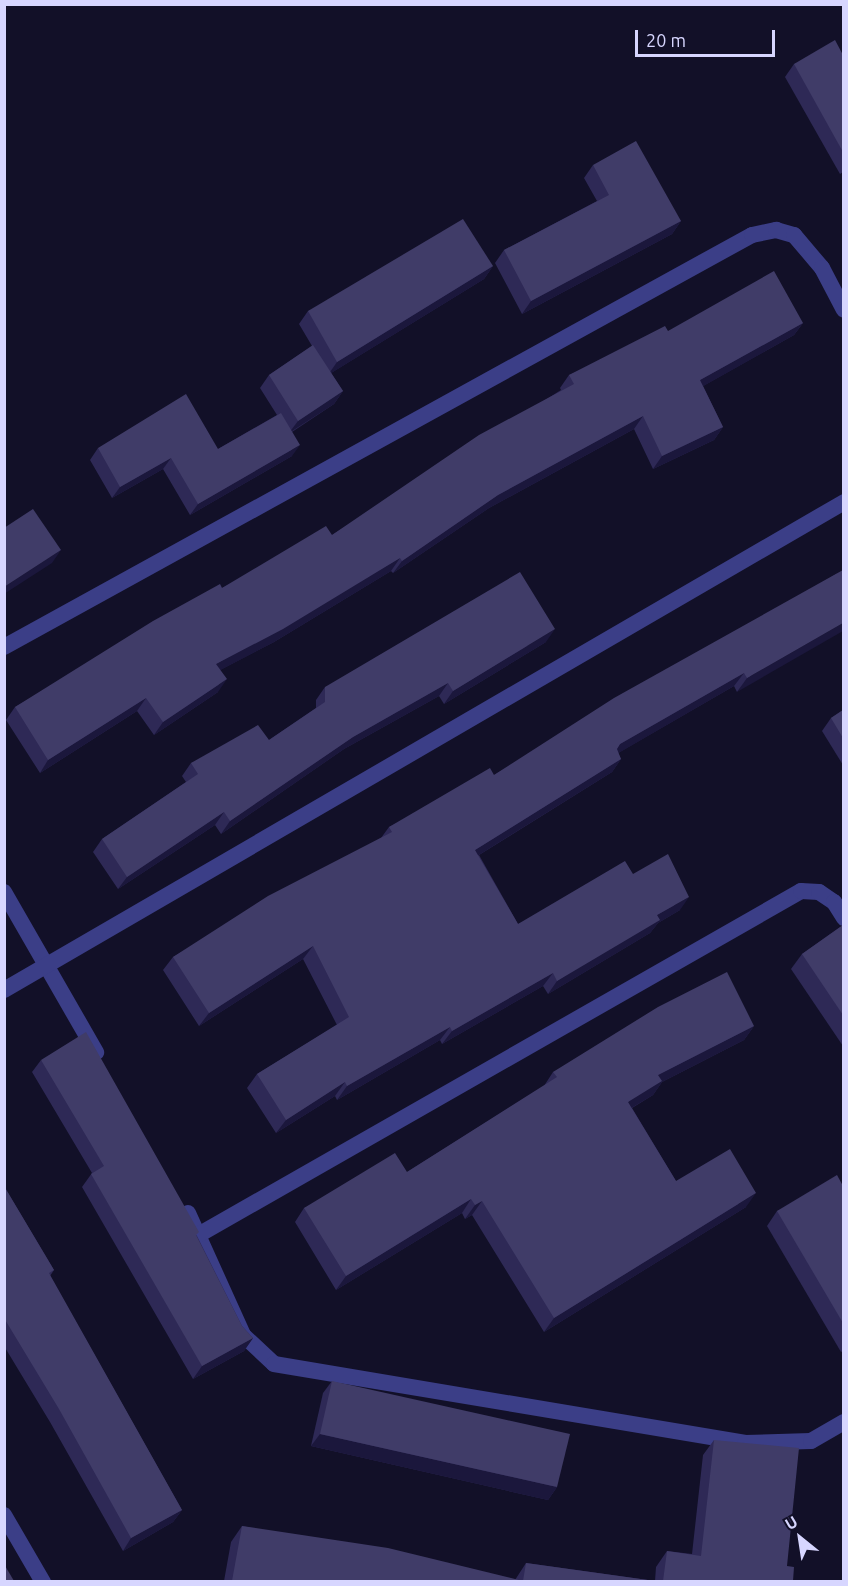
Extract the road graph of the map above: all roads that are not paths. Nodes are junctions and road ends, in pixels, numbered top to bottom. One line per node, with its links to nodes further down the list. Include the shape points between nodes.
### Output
1 (843, 310): 3 (street, via 822,268 794,235 776,230 752,235)
2 (843, 502): 6 (street)
3 (4, 647)
4 (4, 892): 6 (street)
5 (843, 918): 10 (street, via 834,902 819,892 801,891)
6 (47, 966): 7 (street); 8 (street)
7 (4, 990)
8 (106, 1069)
9 (182, 1203): 10 (street)
10 (200, 1234): 11 (street, via 243,1335 274,1364 745,1443 811,1441)
11 (843, 1422)
12 (4, 1515): 13 (street)
13 (43, 1581)

